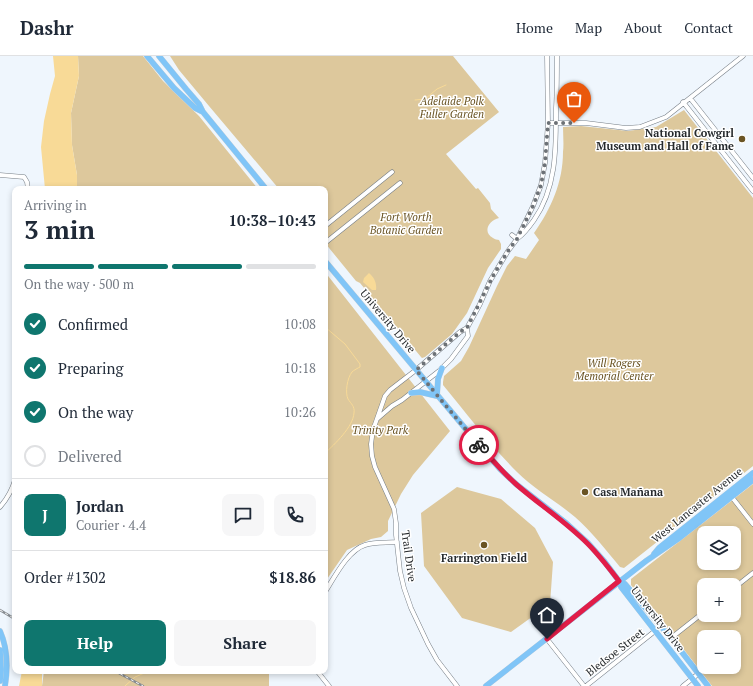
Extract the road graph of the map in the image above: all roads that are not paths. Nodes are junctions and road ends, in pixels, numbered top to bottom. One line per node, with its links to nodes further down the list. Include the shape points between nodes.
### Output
1 (147, 56): 7 (main road)
2 (159, 56): 6 (main road)
3 (547, 56): 11 (street, Trail Drive)
4 (557, 56): 12 (street, Trail Drive)
5 (743, 56): 8 (street)
6 (169, 68): 7 (street); 10 (main road)
7 (162, 74): 10 (main road, via 195,108)
8 (690, 98): 9 (street); 15 (street)
9 (683, 102): 12 (street, via 666,117 640,127); 19 (street)
10 (203, 112): 18 (main road)
11 (548, 123): 12 (street); 22 (street, Trail Drive, via 541,185)
12 (556, 123): 22 (street, Trail Drive, via 554,162 547,195 530,226)
13 (392, 172): 20 (street)
14 (0, 176): 17 (street, via 24,177)
15 (753, 178)
16 (400, 183): 23 (street)
17 (28, 186)
18 (264, 186)
19 (753, 191)
20 (328, 224)
21 (512, 235): 22 (street)
22 (517, 239): 25 (street, Trail Drive, via 494,274)
23 (328, 241)
24 (328, 265): 27 (main road, University Drive)
25 (467, 328): 26 (street, Trail Drive, via 468,336); 27 (street, Trail Drive)
26 (442, 368): 28 (street, Trail Drive); 30 (main road, via 438,379)
27 (416, 370): 28 (main road, University Drive); 31 (street, Trail Drive, via 385,396)
28 (426, 381): 29 (street, Trail Drive); 30 (main road, University Drive)
29 (411, 393): 30 (main road, via 420,392); 31 (street, Trail Drive)
30 (437, 396): 40 (main road, University Drive, via 500,469 588,543)
31 (377, 419): 38 (street, Trail Drive, via 371,444 372,456 394,509)
32 (753, 473): 35 (main road, West Lancaster Avenue)
33 (753, 480): 35 (main road, West Lancaster Avenue)
34 (12, 490): 36 (street)
35 (730, 495): 37 (street); 40 (main road, West Lancaster Avenue, via 678,539)
36 (0, 507)
37 (753, 524)
38 (397, 542): 42 (street, via 376,543 359,548); 56 (street, Trail Drive, via 400,571 412,608 437,660)
39 (753, 573): 41 (street)
40 (619, 581): 45 (main road, University Drive); 46 (main road, University Drive, via 625,584); 47 (main road, West Lancaster Avenue)
41 (741, 582)
42 (328, 588)
43 (697, 618): 46 (street)
44 (0, 631): 54 (main road, via 7,659)
45 (655, 631): 46 (main road); 52 (main road, University Drive); 58 (street, Bledsoe Street)
46 (671, 638): 49 (main road, University Drive)
47 (547, 639): 57 (main road, West Lancaster Avenue); 58 (street)
48 (0, 650): 53 (main road)
49 (697, 673)
50 (319, 674): 55 (street)
51 (698, 674): 52 (street); 61 (main road, University Drive)
52 (692, 679): 59 (street); 60 (main road, University Drive)
53 (0, 681)
54 (5, 686)
55 (329, 686)
56 (457, 686)
57 (486, 686)
58 (585, 686)
59 (683, 686)
60 (698, 686)
61 (708, 686)

